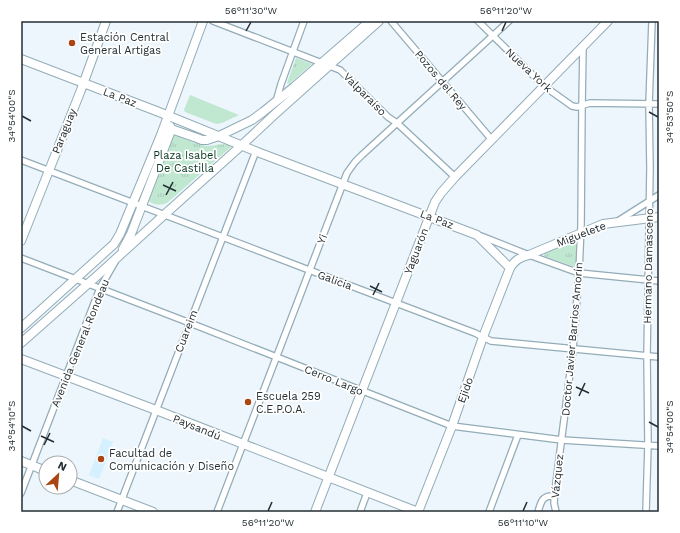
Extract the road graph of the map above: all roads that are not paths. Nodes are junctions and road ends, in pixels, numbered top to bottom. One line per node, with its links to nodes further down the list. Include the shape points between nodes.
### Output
1 (106, 21): 18 (street, Paraguay)
2 (203, 21): 24 (street, Avenida General Rondeau)
3 (213, 21): 14 (street, Valparaíso)
4 (304, 21): 14 (street)
5 (379, 21): 16 (street)
6 (391, 21): 17 (street, Pozos del Rey)
7 (478, 21): 12 (street, Nueva York)
8 (509, 21): 12 (street, Yi)
9 (608, 21): 13 (street, Yaguarón)
10 (652, 21): 21 (street, Hermano Damasceno)
11 (366, 23): 16 (street)
12 (493, 36): 17 (street, Yi); 19 (street, Nueva York)
13 (583, 46): 19 (street, Yaguarón); 23 (street, Doctor Javier Barrios Amorín)
14 (293, 51): 16 (street, Valparaíso); 20 (street)
15 (21, 60): 18 (street, La Paz)
16 (325, 64): 20 (street); 25 (street, Valparaíso, via 343,72); 30 (street)
17 (442, 82): 25 (street, Yi); 29 (street, Pozos del Rey)
18 (83, 83): 24 (street, La Paz); 33 (street, Paraguay)
19 (544, 86): 23 (street, Nueva York, via 572,106); 29 (street, Yaguarón)
20 (276, 102): 28 (street, via 252,120)
21 (650, 104): 22 (street, Nueva York); 23 (street, Nueva York, via 590,103); 37 (street, Hermano Damasceno)
22 (659, 104)
23 (582, 106): 44 (street, Doctor Javier Barrios Amorín)
24 (168, 116): 26 (street); 27 (street, Avenida General Rondeau); 28 (street, La Paz)
25 (397, 123): 34 (street, Valparaíso); 35 (street, Yi, via 355,162)
26 (171, 129): 27 (street); 28 (street, via 202,140); 38 (street, Avenida General Rondeau)
27 (161, 135): 38 (street, Avenida General Rondeau)
28 (220, 136): 30 (street, La Paz)
29 (492, 140): 34 (street, Yaguarón)
30 (242, 145): 31 (street, La Paz); 39 (street)
31 (256, 151): 35 (street, La Paz); 46 (street, Cuareim)
32 (21, 160): 33 (street, Galicia)
33 (48, 171): 38 (street, Galicia); 47 (street, Paraguay)
34 (455, 177): 40 (street, Yaguarón, via 435,202)
35 (343, 184): 40 (street, La Paz); 52 (street, Yi)
36 (659, 195): 37 (street)
37 (649, 201): 42 (street, Hermano Damasceno); 43 (street)
38 (138, 205): 39 (street, Galicia); 48 (street, Avenida General Rondeau, via 131,234); 54 (street, via 114,244)
39 (164, 215): 46 (street, Galicia); 48 (street)
40 (430, 217): 45 (street, La Paz); 59 (street, Yaguarón)
41 (659, 217): 42 (street, Miguelete)
42 (649, 218): 43 (street, Miguelete); 55 (street, Hermano Damasceno)
43 (616, 222): 44 (street, Miguelete)
44 (581, 233): 49 (street, Miguelete); 53 (street, Doctor Javier Barrios Amorín)
45 (477, 235): 49 (street, La Paz); 51 (street)
46 (222, 237): 52 (street, Galicia); 60 (street, Cuareim)
47 (21, 241)
48 (120, 254): 57 (street); 58 (street, Avenida General Rondeau)
49 (528, 255): 51 (street, via 515,261); 53 (street, La Paz)
50 (21, 258): 54 (street, Cerro Largo)
51 (510, 268): 62 (street, Ejido)
52 (310, 270): 59 (street, Galicia); 66 (street, Yi)
53 (579, 274): 55 (street, La Paz); 64 (street, Doctor Javier Barrios Amorín)
54 (76, 279): 57 (street, Cerro Largo); 61 (street)
55 (648, 280): 56 (street, La Paz); 65 (street, Hermano Damasceno)
56 (659, 281)
57 (88, 284): 58 (street, Cerro Largo); 63 (street)
58 (100, 288): 60 (street, Cerro Largo); 69 (street, Avenida General Rondeau)
59 (396, 302): 62 (street, Galicia); 70 (street, Yaguarón)
60 (190, 323): 66 (street, Cerro Largo); 71 (street, Cuareim)
61 (21, 328)
62 (483, 337): 64 (street, Galicia, via 491,341); 72 (street, Ejido)
63 (21, 343)
64 (573, 349): 65 (street, Galicia); 74 (street, Doctor Javier Barrios Amorín)
65 (647, 356): 67 (street, Galicia); 76 (street, Hermano Damasceno)
66 (276, 357): 70 (street, Cerro Largo); 75 (street, Yi)
67 (659, 357)
68 (21, 359): 69 (street, Paysandú)
69 (66, 376): 71 (street, Paysandú); 79 (street, Avenida General Rondeau)
70 (362, 391): 72 (street, Cerro Largo); 81 (street, Yaguarón)
71 (156, 410): 75 (street, Paysandú); 86 (street, Cuareim)
72 (452, 426): 73 (street, Cerro Largo); 92 (street, Ejido)
73 (518, 435): 74 (street, Cerro Largo); 93 (street)
74 (562, 440): 76 (street, Cerro Largo); 85 (street, Vázquez)
75 (242, 445): 81 (street, Paysandú); 89 (street, Yi)
76 (648, 445): 77 (street, Cerro Largo); 96 (street, Hermano Damasceno)
77 (659, 446)
78 (21, 461): 79 (street)
79 (32, 465): 80 (street); 84 (street, Avenida General Rondeau)
80 (38, 468)
81 (329, 478): 83 (street, Paysandú); 90 (street, Yaguarón)
82 (78, 483): 86 (street)
83 (367, 492): 91 (street); 92 (street, Paysandú)
84 (21, 493)
85 (554, 496): 94 (street, via 543,499); 95 (street, Vázquez)
86 (122, 500): 87 (street, Cuareim); 88 (street)
87 (117, 512)
88 (153, 512)
89 (217, 512)
90 (316, 512)
91 (360, 512)
92 (418, 512)
93 (489, 512)
94 (538, 512)
95 (556, 512)
96 (646, 512)

